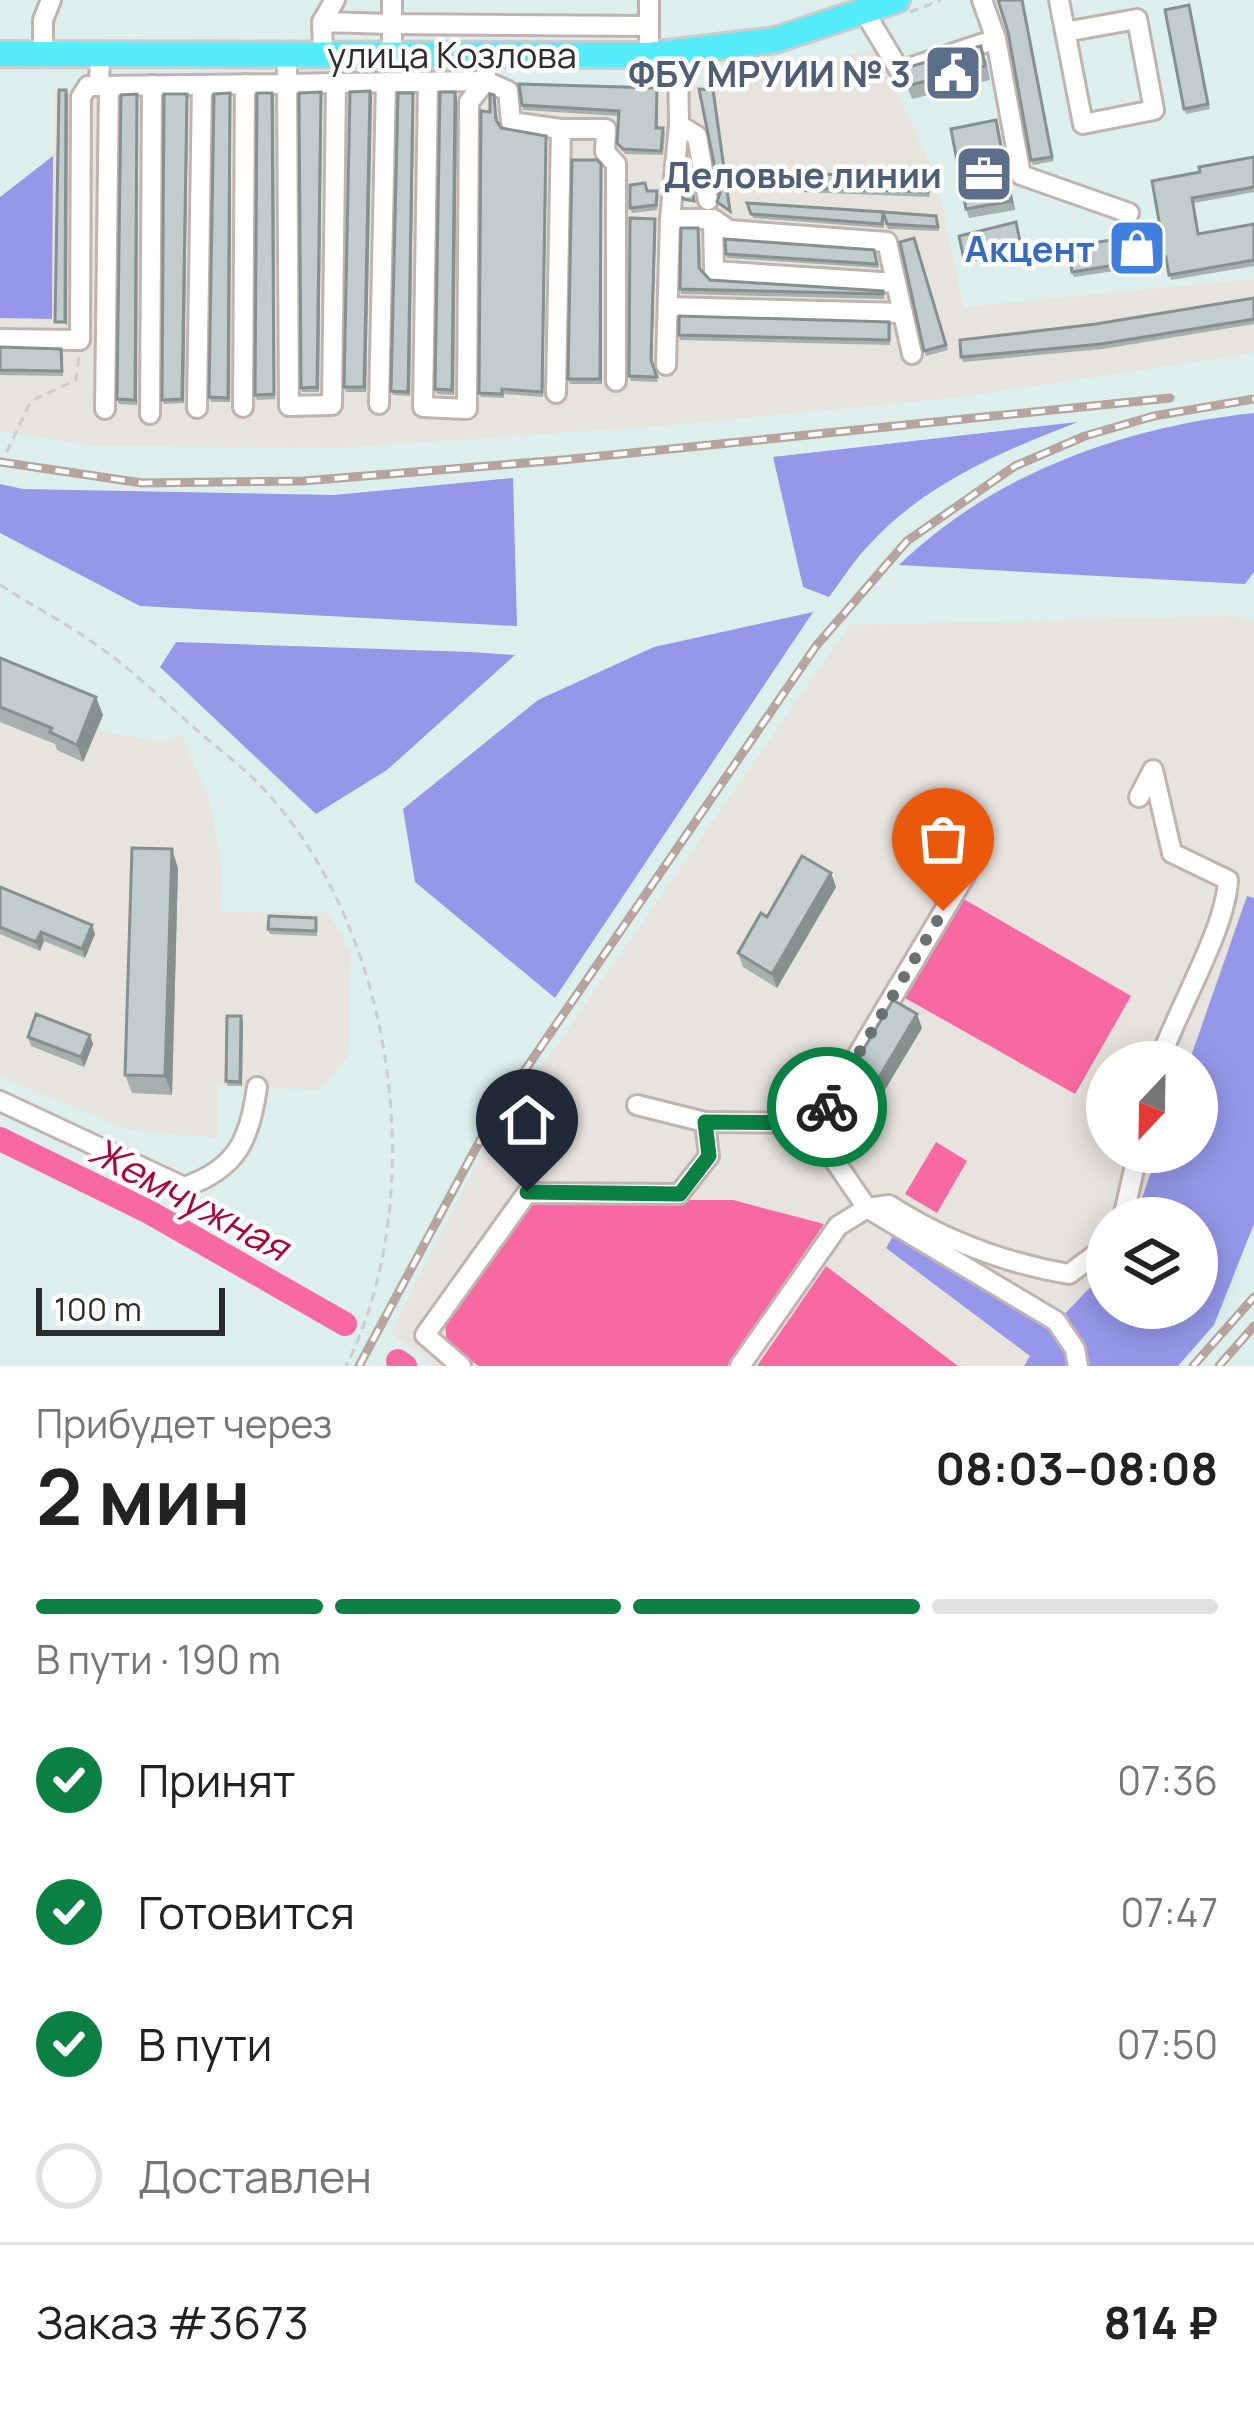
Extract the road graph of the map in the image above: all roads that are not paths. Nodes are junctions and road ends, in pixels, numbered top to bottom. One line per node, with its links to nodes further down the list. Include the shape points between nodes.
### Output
1 (52, 0): 19 (lane)
2 (335, 0): 9 (lane)
3 (392, 0): 10 (lane)
4 (982, 0): 12 (lane)
5 (1059, 0): 11 (lane)
6 (897, 8): 8 (main road, улица Козлова)
7 (646, 10): 10 (lane); 21 (lane)
8 (865, 13): 12 (lane, via 900,71); 17 (main road, улица Козлова, via 775,40)
9 (322, 22): 10 (lane); 14 (lane)
10 (392, 24): 15 (lane)
11 (1065, 32): 11 (lane, via 1083,124 1154,110 1137,19)
12 (996, 39): 34 (lane, via 1021,175)
13 (287, 53): 14 (main road, улица Козлова); 20 (main road, улица Козлова); 27 (lane)
14 (323, 53): 15 (main road, улица Козлова)
15 (392, 53): 16 (main road, улица Козлова)
16 (486, 53): 21 (main road, улица Козлова); 22 (lane)
17 (678, 53): 21 (main road, улица Козлова); 31 (lane)
18 (0, 54): 19 (main road, улица Козлова)
19 (43, 54): 20 (main road, улица Козлова)
20 (100, 54): 30 (lane)
21 (650, 55)
22 (486, 81): 24 (lane); 24 (lane, via 469,102 467,410 423,406); 32 (lane, via 508,91 511,122)
23 (386, 82): 24 (lane); 25 (lane); 46 (lane)
24 (428, 82)
25 (336, 83): 27 (lane); 27 (lane, via 332,405 289,406)
26 (244, 84): 27 (lane); 29 (lane); 47 (lane)
27 (287, 84)
28 (152, 85): 29 (lane); 30 (lane); 50 (lane)
29 (202, 85): 48 (lane)
30 (104, 86): 41 (lane, via 88,86 81,98 80,340); 49 (lane)
31 (679, 125): 33 (lane, via 697,136); 35 (lane)
32 (560, 129): 44 (lane, via 606,129 605,152 616,164); 45 (lane)
33 (710, 210): 35 (lane); 36 (lane); 37 (lane, via 729,230 886,242)
34 (1129, 213)
35 (670, 219): 38 (lane)
36 (714, 271): 37 (lane); 39 (lane)
37 (896, 283): 40 (lane)
38 (668, 307): 39 (lane); 43 (lane)
39 (713, 308): 40 (lane)
40 (903, 313): 42 (lane)
41 (0, 339)
42 (912, 353)
43 (666, 365)
44 (616, 381)
45 (556, 393)
46 (379, 404)
47 (242, 407)
48 (197, 408)
49 (105, 409)
50 (150, 414)
51 (1138, 797): 53 (lane, via 1153,770 1172,853 1228,880 1227,905)
52 (966, 874): 58 (lane)
53 (1166, 1041)
54 (257, 1087): 55 (lane, via 252,1127 228,1163 184,1186)
55 (0, 1101)
56 (637, 1106): 57 (lane)
57 (705, 1122): 58 (lane); 61 (lane, via 709,1156 680,1194 527,1192 425,1335)
58 (817, 1123): 59 (lane)
59 (866, 1208): 60 (lane, via 889,1205 933,1233 1028,1267 1069,1274); 62 (lane, via 838,1226); 63 (lane, via 1056,1321)
60 (1086, 1261)
61 (461, 1366)
62 (740, 1366)
63 (1078, 1366)

